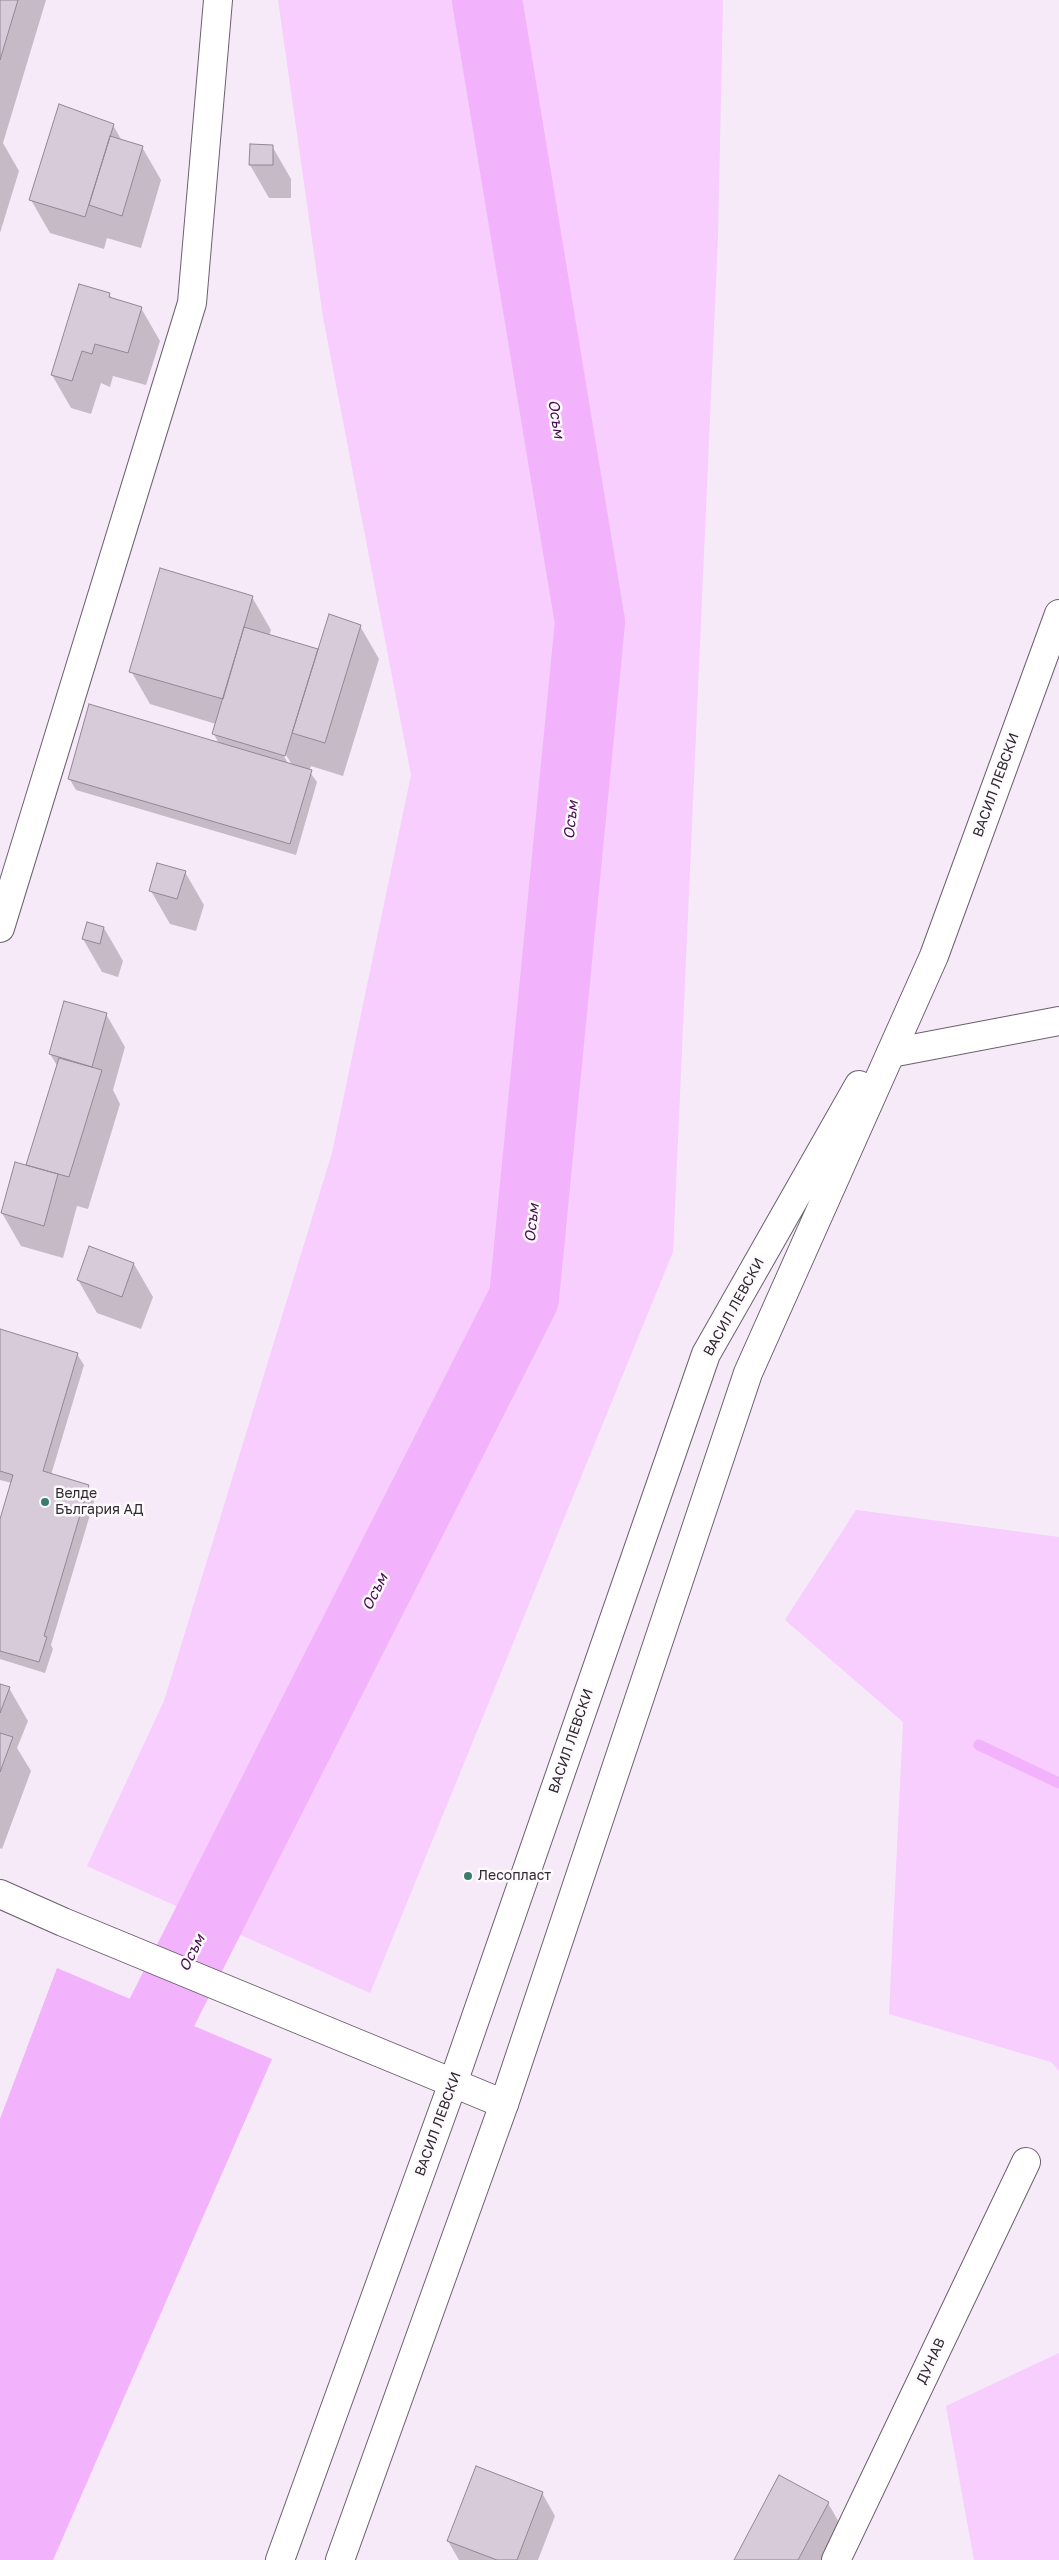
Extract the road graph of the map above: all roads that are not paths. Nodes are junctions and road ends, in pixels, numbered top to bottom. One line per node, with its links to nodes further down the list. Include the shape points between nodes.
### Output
1 (218, 0): 3 (main road, via 192,303)
2 (1059, 614): 4 (main road, ВАСИЛ ЛЕВСКИ)
3 (0, 928)
4 (934, 956): 6 (main road, ВАСИЛ ЛЕВСКИ); 8 (main road, ВАСИЛ ЛЕВСКИ, via 706,1354)
5 (1059, 1021): 6 (main road)
6 (891, 1053): 9 (main road, ВАСИЛ ЛЕВСКИ, via 748,1373)
7 (0, 1894): 8 (main road)
8 (453, 2083): 9 (main road); 11 (main road, ВАСИЛ ЛЕВСКИ)
9 (504, 2104): 12 (main road, ВАСИЛ ЛЕВСКИ)
10 (1026, 2162): 13 (main road, ДУНАВ)
11 (280, 2560)
12 (340, 2560)
13 (836, 2560)

